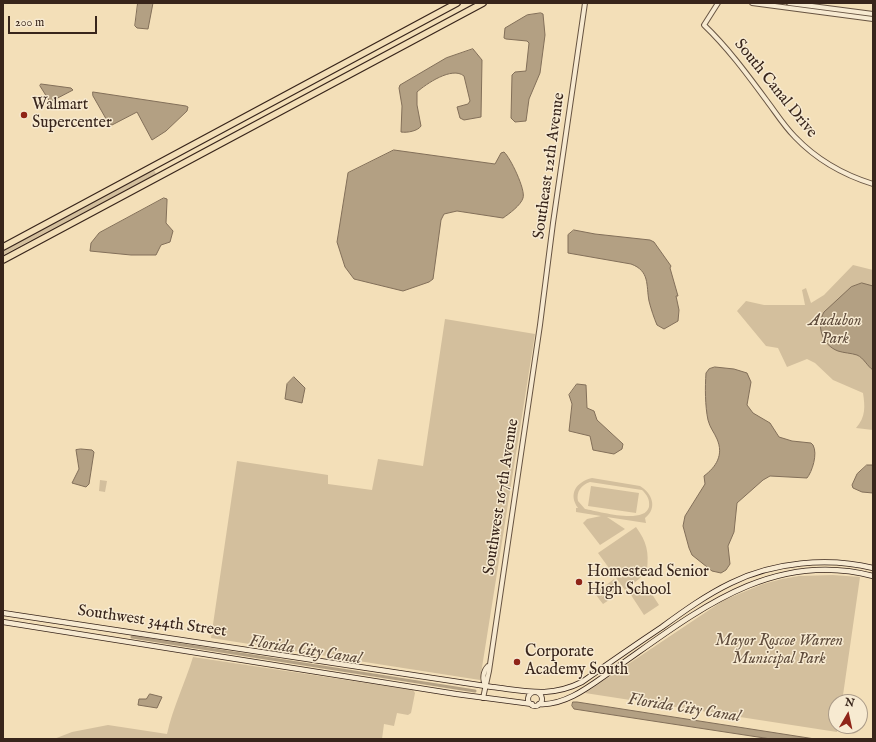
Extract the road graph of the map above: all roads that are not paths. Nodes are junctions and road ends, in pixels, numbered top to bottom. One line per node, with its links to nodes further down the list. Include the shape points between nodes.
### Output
1 (458, 3): 10 (highway)
2 (483, 3): 13 (highway)
3 (585, 3): 14 (street, Southeast 12th Avenue)
4 (718, 3): 9 (street, South Canal Drive, via 704,25 734,57 788,129 800,142 841,171)
5 (752, 3): 8 (street)
6 (789, 3): 7 (street)
7 (873, 14)
8 (873, 19)
9 (873, 184)
10 (22, 237): 11 (highway); 12 (highway)
11 (3, 242)
12 (3, 247)
13 (3, 260)
14 (539, 332): 19 (street, Southwest 167th Avenue)
15 (873, 568): 20 (main road, Southwest 344th Street, via 816,563 774,569 732,583 702,599 582,682)
16 (873, 576): 22 (main road, via 853,572 791,573 733,591)
17 (3, 613): 19 (main road, Southwest 344th Street)
18 (3, 622): 23 (main road, Southwest 344th Street)
19 (485, 685): 21 (main road, Southwest 344th Street); 23 (street, Southwest 167th Avenue)
20 (566, 689): 21 (main road, Southwest 344th Street); 22 (main road)
21 (536, 692): 24 (main road, via 529,697); 25 (main road, via 542,697)
22 (570, 697): 25 (main road)
23 (483, 698): 24 (main road, Southwest 344th Street)
24 (532, 704): 25 (main road)
25 (539, 704)

